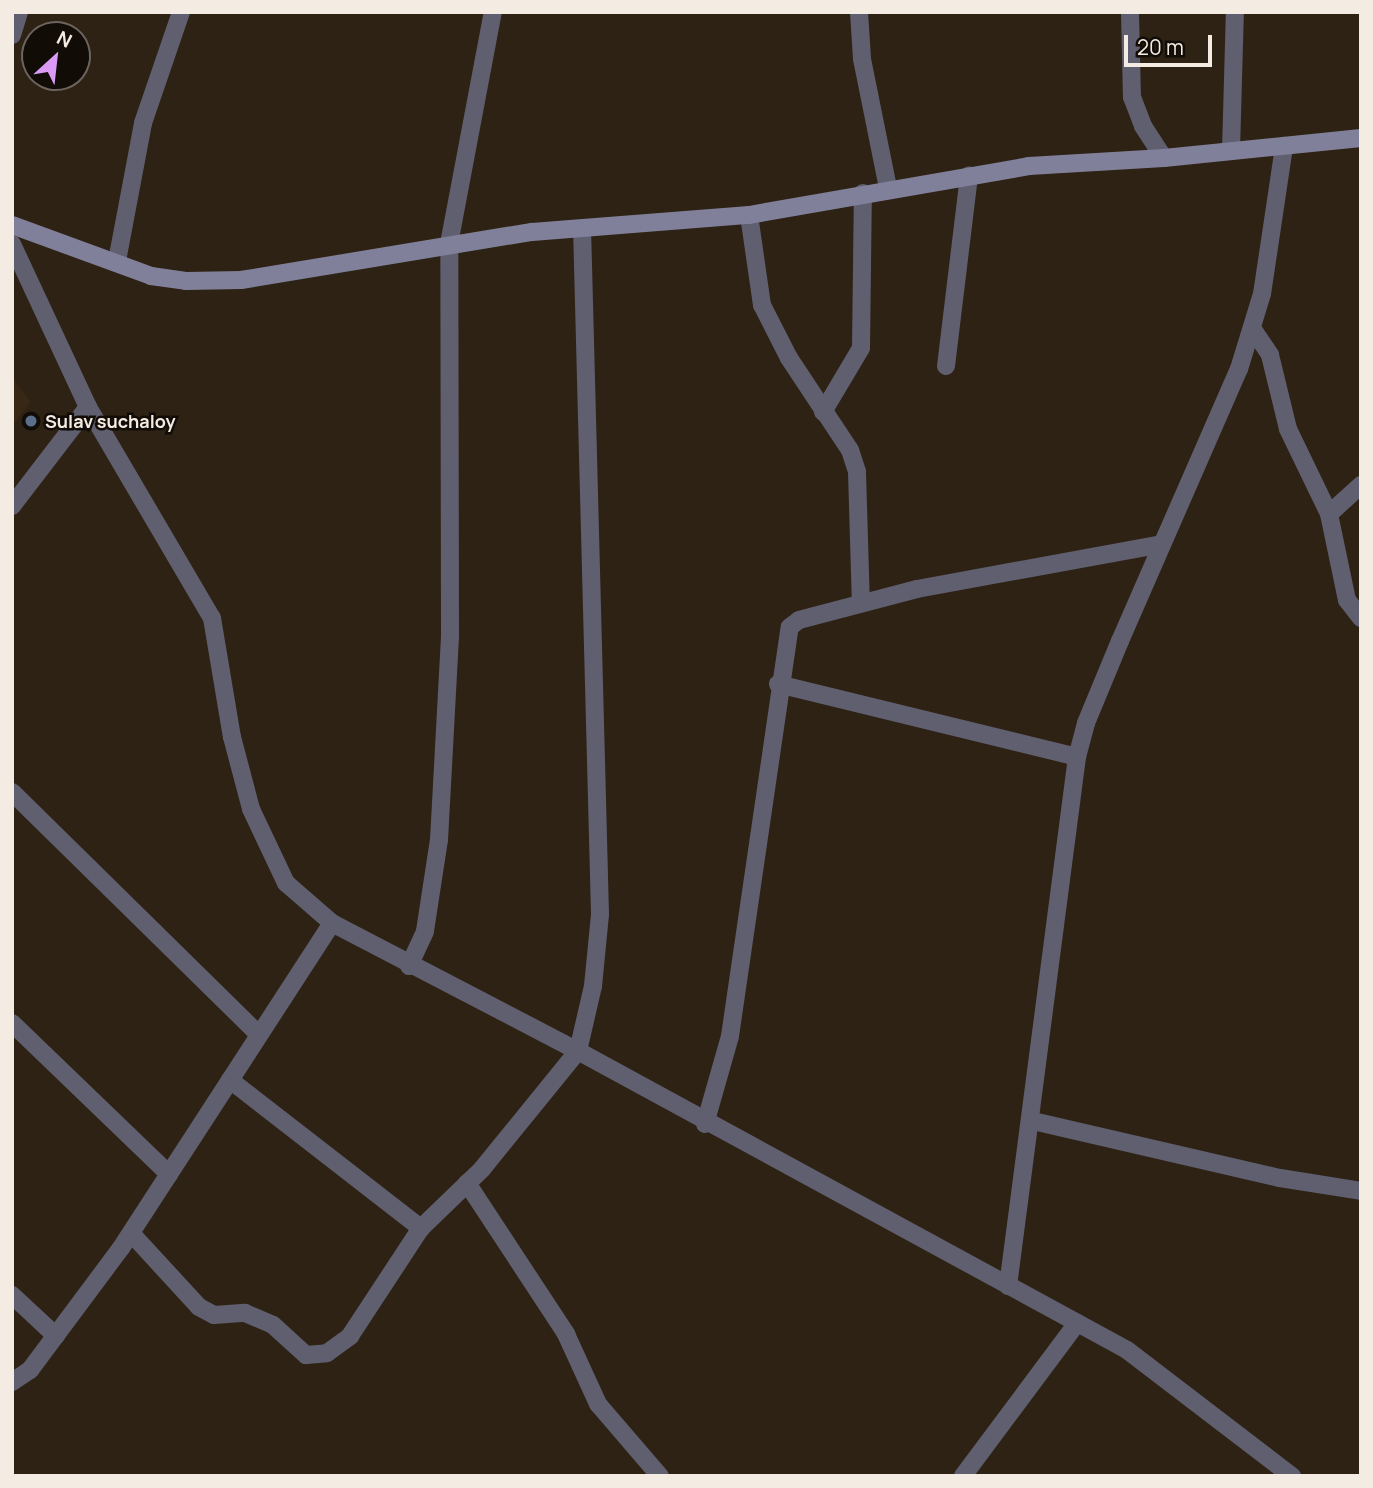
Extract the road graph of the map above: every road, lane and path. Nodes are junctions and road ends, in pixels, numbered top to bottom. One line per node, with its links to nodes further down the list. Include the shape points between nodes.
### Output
1 (19, 12): 7 (street)
2 (181, 12): 20 (street, via 143,123)
3 (494, 12): 19 (street)
4 (859, 12): 13 (street, via 862,59)
5 (1130, 12): 11 (street, via 1132,97 1143,126)
6 (1235, 12): 10 (street)
7 (12, 35)
8 (1361, 138): 9 (street)
9 (1284, 146): 10 (street); 21 (street, via 1262,293)
10 (1231, 151): 11 (street)
11 (1164, 158): 12 (street, via 1097,159)
12 (969, 175): 13 (street); 22 (street)
13 (888, 188): 14 (street)
14 (863, 193): 15 (street); 24 (street, via 861,348)
15 (748, 215): 17 (street); 24 (street, via 762,305)
16 (12, 225): 20 (street)
17 (582, 228): 19 (street); 38 (street, via 600,914 593,986)
18 (12, 244): 23 (street)
19 (449, 244): 20 (street, via 241,280 174,280); 35 (street, via 450,584 439,840 425,931)
20 (117, 261)
21 (1252, 328): 27 (street, via 1270,355 1298,456); 28 (street)
22 (946, 366)
23 (88, 407): 26 (street); 34 (street, via 212,618 232,737 257,821 286,883)
24 (822, 412): 29 (street, via 850,450 857,472)
25 (1361, 485): 27 (street)
26 (12, 506)
27 (1329, 514): 30 (street, via 1347,600)
28 (1162, 544): 29 (street); 32 (street, via 1086,723)
29 (860, 603): 31 (street, via 799,620 790,627)
30 (1361, 618)
31 (778, 684): 32 (street); 41 (street, via 730,1036)
32 (1077, 757): 40 (street)
33 (12, 792): 37 (street)
34 (332, 923): 35 (street); 37 (street)
35 (410, 966): 38 (street)
36 (12, 1023): 42 (street)
37 (259, 1035): 39 (street)
38 (578, 1051): 41 (street); 43 (street)
39 (230, 1080): 42 (street); 45 (street)
40 (1033, 1121): 44 (street, via 1280,1178); 47 (street)
41 (705, 1124): 47 (street)
42 (169, 1174): 46 (street)
43 (467, 1183): 45 (street); 52 (street, via 566,1334 598,1404)
44 (1361, 1191)
45 (421, 1228): 46 (street, via 350,1336 327,1353 306,1355 273,1325 244,1313 214,1315 199,1307)
46 (131, 1233): 50 (street)
47 (1008, 1286): 49 (street)
48 (12, 1295): 50 (street)
49 (1077, 1323): 53 (street); 54 (street, via 1126,1350)
50 (56, 1336): 51 (street, via 30,1370)
51 (12, 1382)
52 (660, 1476)
53 (963, 1476)
54 (1292, 1476)

